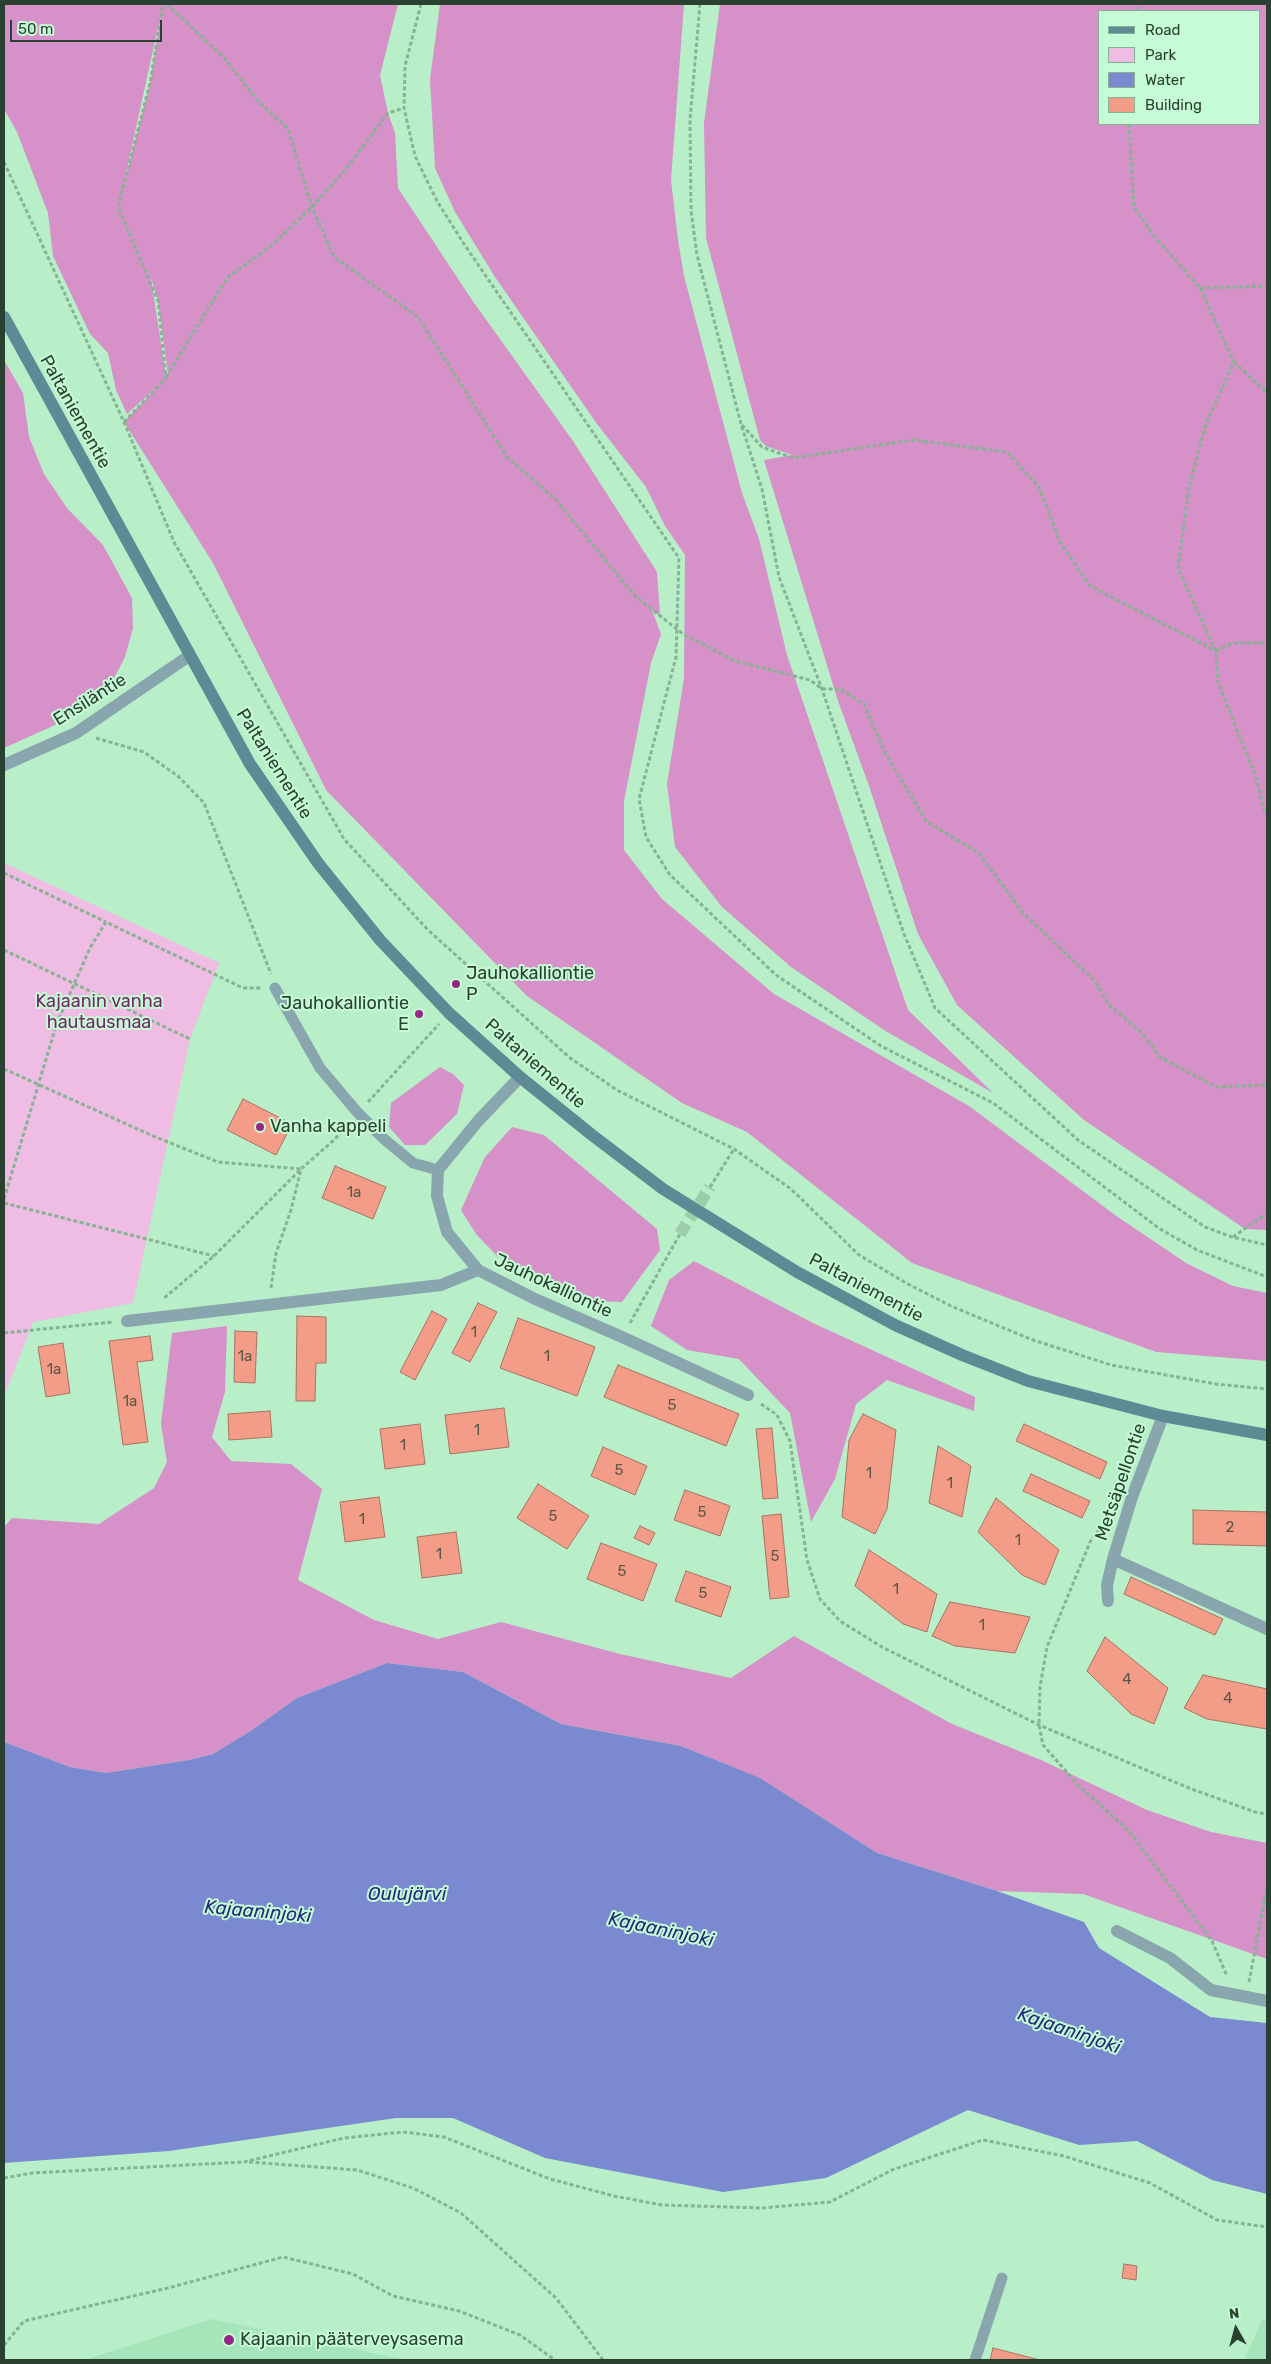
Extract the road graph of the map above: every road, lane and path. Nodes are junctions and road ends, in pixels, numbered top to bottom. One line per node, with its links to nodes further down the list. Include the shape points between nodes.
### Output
1 (165, 4): 7 (path, via 225,59 257,100 288,129); 12 (path, via 150,83 118,207 158,301)
2 (421, 4): 4 (path, via 405,66)
3 (700, 4): 15 (path, via 690,120 691,211 697,255)
4 (404, 108): 7 (path, via 388,113 346,169); 16 (path, via 415,156 437,201 679,558)
5 (1129, 125): 9 (path, via 1134,206 1153,235)
6 (4, 162): 14 (path)
7 (312, 207): 12 (path, via 272,245 227,278); 16 (path, via 334,257 418,317 507,457 556,500 635,596)
8 (1267, 286): 9 (path)
9 (1200, 288): 11 (path)
10 (4, 317): 19 (street, Paltaniementie)
11 (1234, 362): 13 (path); 18 (path, via 1201,442 1189,488 1178,569)
12 (166, 378): 14 (path)
13 (1267, 393)
14 (124, 422): 36 (path, via 174,542 344,839 428,930 570,1058 617,1090)
15 (741, 424): 18 (path, via 762,447 793,458 913,440 1007,452 1039,487 1060,542 1090,586); 20 (path, via 762,489 780,577)
16 (677, 629): 20 (path, via 735,661 810,680); 47 (path, via 676,657 639,799 646,837 670,875 776,975 881,1046 994,1104 1160,1229 1197,1250)
17 (1267, 644): 18 (path, via 1233,643)
18 (1216, 651): 23 (path, via 1218,682 1257,780)
19 (189, 656): 21 (street, Ensiläntie); 29 (street, Paltaniementie, via 250,764 318,863 380,940)
20 (822, 689): 34 (path, via 840,690 864,704 885,753 927,822 979,853 1023,913 1095,981 1109,1005 1142,1033 1160,1057 1216,1087); 44 (path, via 904,934 935,1008 1078,1140 1205,1227)
21 (76, 733): 22 (street, Ensiläntie); 28 (path, via 144,752 179,777 204,803 257,933)
22 (4, 765)
23 (1267, 816)
24 (4, 873): 25 (path)
25 (106, 922): 27 (path); 28 (path, via 244,988)
26 (4, 950): 27 (path)
27 (75, 983): 30 (path); 33 (path)
28 (275, 988): 35 (lane, via 320,1068)
29 (449, 1013): 32 (street, Paltaniementie); 35 (path)
30 (190, 1039)
31 (4, 1068): 33 (path)
32 (520, 1077): 38 (street); 53 (street, Paltaniementie, via 663,1189 797,1272 895,1325 1028,1381)
33 (38, 1084): 37 (path, via 218,1162); 40 (path)
34 (1267, 1085)
35 (358, 1113): 37 (path); 38 (lane, via 413,1163)
36 (734, 1149): 39 (path); 51 (path, via 790,1189 859,1255 951,1306 1030,1340 1111,1365 1216,1384)
37 (301, 1169): 41 (path, via 214,1256); 48 (path, via 276,1253)
38 (438, 1170): 46 (street, Jauhokalliontie, via 437,1196 448,1232)
39 (710, 1188)
40 (4, 1199)
41 (4, 1203)
42 (1267, 1213): 44 (path)
43 (680, 1234): 50 (path)
44 (1232, 1238): 45 (path)
45 (1267, 1245)
46 (478, 1270): 48 (street, via 441,1285); 50 (street, Jauhokalliontie, via 534,1299)
47 (1267, 1277)
48 (269, 1306): 49 (street)
49 (127, 1320)
50 (622, 1337): 52 (street, Jauhokalliontie)
51 (1267, 1389)
52 (748, 1395): 59 (path, via 777,1415 790,1441 807,1560 820,1599 840,1621 882,1647)
53 (1163, 1416): 54 (street, Paltaniementie); 56 (street, Metsäpellontie)
54 (1267, 1435)
55 (1111, 1516): 59 (path, via 1090,1542 1050,1639 1040,1687)
56 (1113, 1559): 57 (street, Metsäpellontie, via 1107,1585); 58 (street, Metsäpellontie)
57 (1108, 1601)
58 (1267, 1629)
59 (1040, 1725): 60 (path, via 1189,1788); 63 (path, via 1043,1745 1079,1786 1129,1831 1212,1941)
60 (1267, 1814)
61 (1267, 1886): 63 (path)
62 (1117, 1931): 63 (street, via 1170,1958 1211,1990)
63 (1241, 1997): 64 (street)
64 (1267, 2001)
65 (244, 2162): 66 (path, via 32,2173); 67 (path, via 344,2138 403,2132 444,2137 550,2179 614,2196 662,2205 762,2208 830,2202 894,2169 983,2140 1064,2156 1150,2183 1217,2220); 71 (path, via 357,2170 413,2188 462,2213 556,2298)
66 (4, 2178)
67 (1267, 2227)
68 (1002, 2278): 72 (lane)
69 (4, 2345): 70 (path, via 24,2321 168,2288 283,2257 353,2274 393,2296 459,2311 520,2335)
70 (555, 2360)
71 (602, 2360)
72 (975, 2360)

